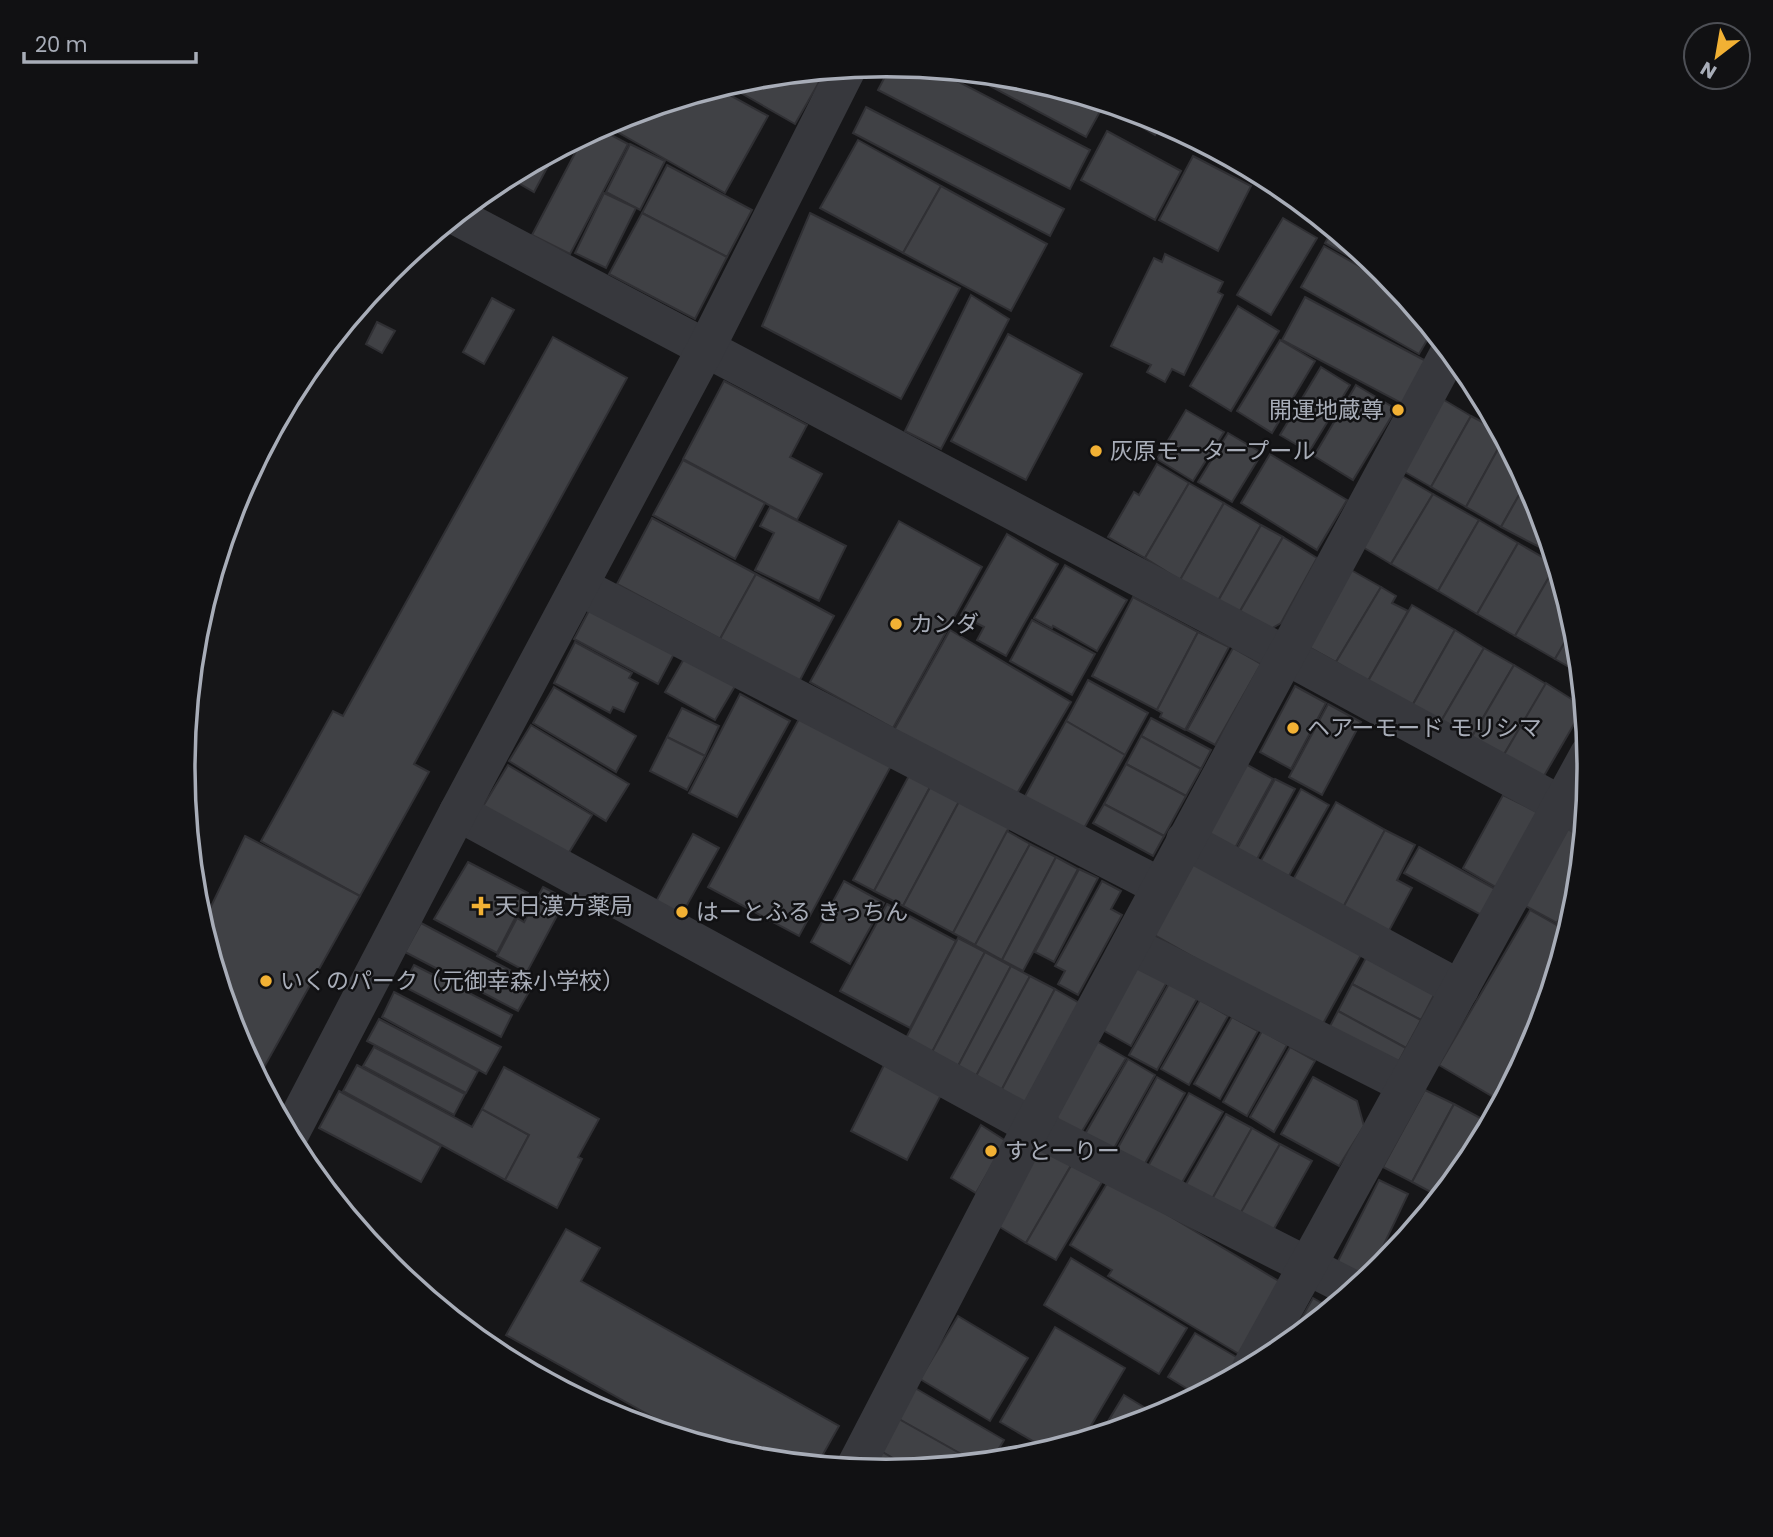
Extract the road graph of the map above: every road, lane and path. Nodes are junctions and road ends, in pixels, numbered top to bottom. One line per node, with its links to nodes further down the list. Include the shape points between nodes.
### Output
1 (842, 78): 3 (street)
2 (465, 221): 3 (street)
3 (706, 348): 5 (street); 6 (street)
4 (1444, 361): 6 (street)
5 (579, 586): 7 (street); 10 (street)
6 (1285, 655): 8 (street); 9 (street)
7 (458, 812): 14 (street); 15 (street)
8 (1573, 812): 12 (street)
9 (1185, 840): 10 (street); 12 (street)
10 (1161, 887): 11 (street)
11 (1130, 945): 13 (street); 15 (street)
12 (1460, 989): 13 (street)
13 (1406, 1085): 16 (street)
14 (295, 1125)
15 (1032, 1126): 16 (street); 19 (street)
16 (1307, 1265): 17 (street); 18 (street)
17 (1345, 1285)
18 (1261, 1349)
19 (859, 1459)

